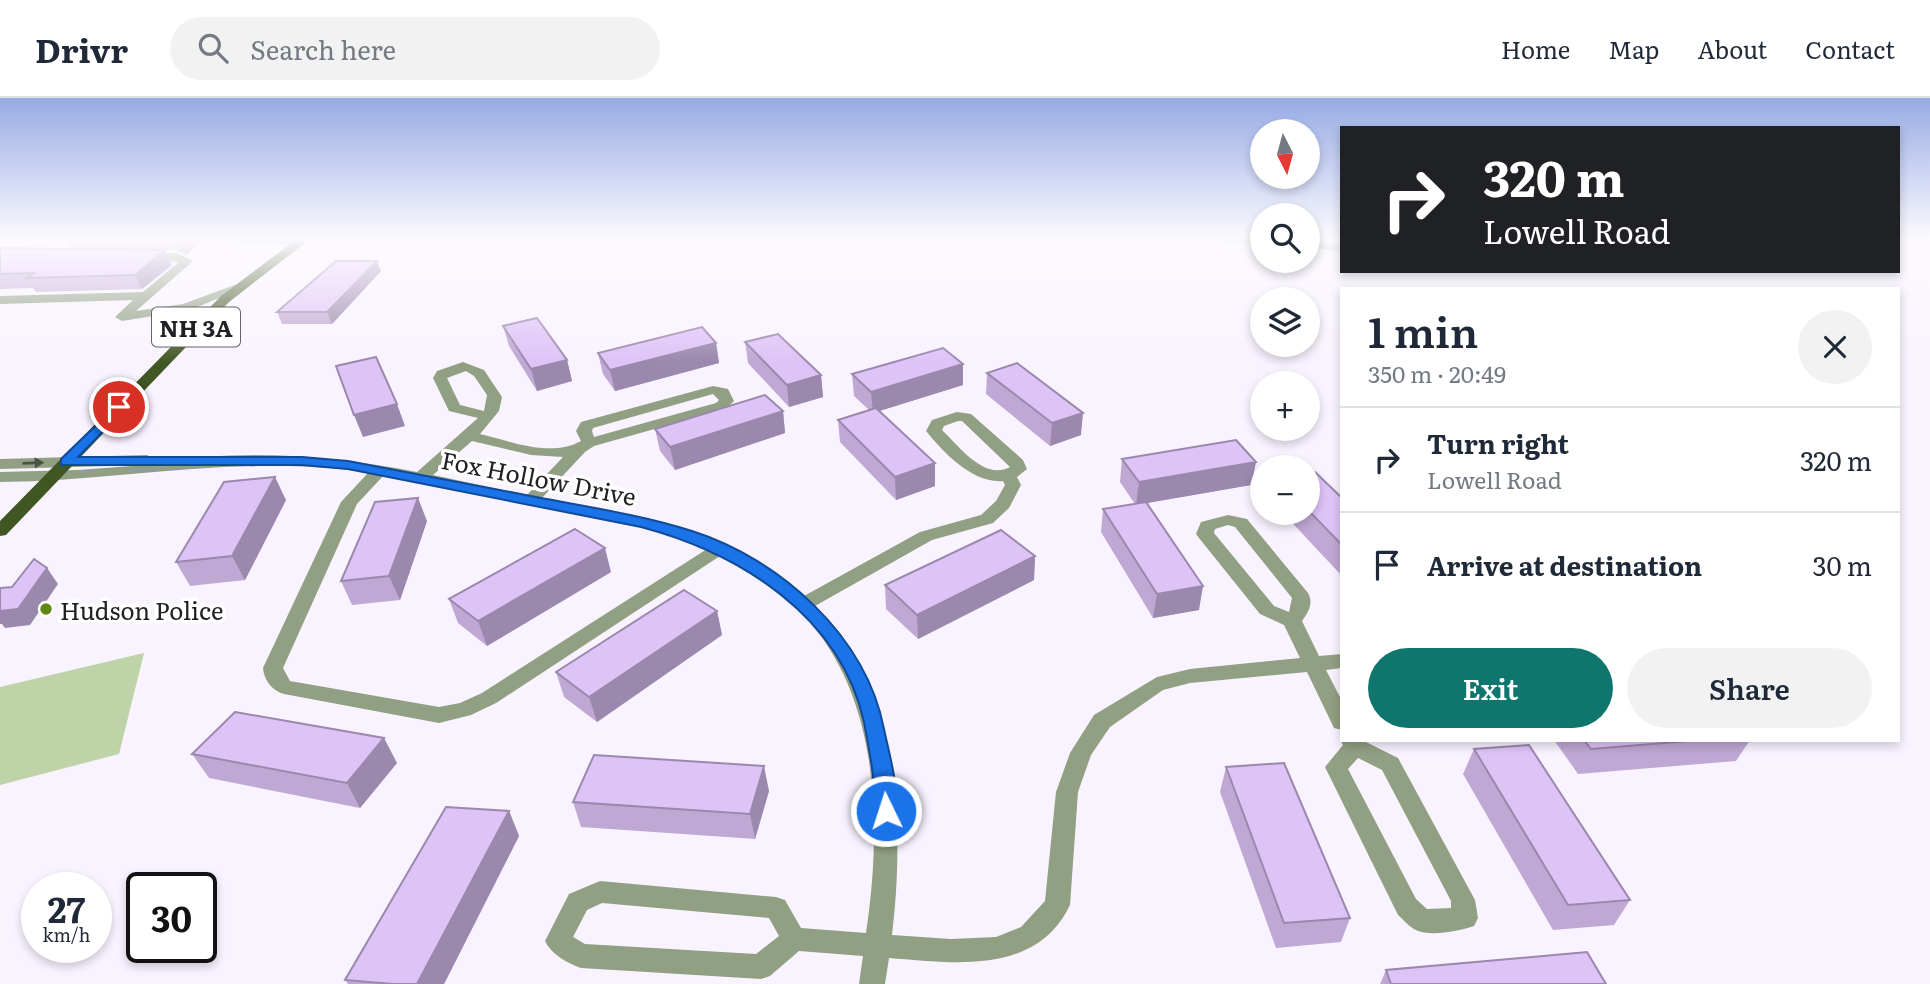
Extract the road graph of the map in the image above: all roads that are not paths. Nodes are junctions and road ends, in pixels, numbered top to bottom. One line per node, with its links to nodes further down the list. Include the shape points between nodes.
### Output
1 (164, 280): 4 (street)
2 (249, 280): 3 (main road, NH 3A)
3 (240, 287): 4 (street, via 186,307 121,317); 9 (main road, NH 3A)
4 (145, 296): 5 (street)
5 (0, 300)
6 (487, 416): 7 (street)
7 (470, 436): 8 (street, via 544,452); 16 (street)
8 (583, 448): 8 (street, via 721,406 727,401 723,392 713,390 586,425); 17 (street)
9 (66, 462): 10 (street, Fox Hollow Drive, one-way to 9); 11 (street, Fox Hollow Drive, via 135,459); 15 (main road, NH 3A)
10 (0, 464)
11 (178, 464): 12 (street, Fox Hollow Drive, via 302,461); 15 (street, Fox Hollow Drive)
12 (380, 470): 16 (street, Fox Hollow Drive); 19 (street, via 348,502 273,668 284,687 439,715 464,710)
13 (1008, 475): 13 (street, via 1019,469 1017,463 966,417 937,423 934,430 984,475 995,479); 20 (street, via 1013,485 1003,504 987,519 926,536)
14 (0, 477): 15 (street, Fox Hollow Drive)
15 (52, 477): 18 (main road, NH 3A)
16 (420, 478): 17 (street, Fox Hollow Drive)
17 (530, 501): 19 (street, Fox Hollow Drive, via 643,522)
18 (0, 531)
19 (721, 548): 20 (street, Fox Hollow Drive, via 768,576)
20 (803, 605): 27 (street, Fox Hollow Drive, via 843,653 873,721 887,831 886,896)
21 (1292, 621): 21 (street, via 1300,610 1301,597 1241,523 1228,520 1206,526 1205,534 1267,610); 23 (street)
22 (1340, 661): 23 (street)
23 (1313, 664): 24 (street); 27 (street, via 1190,676 1157,684 1102,721 1081,752 1067,792 1057,905 1030,935 997,949)
24 (1340, 718)
25 (1353, 744): 25 (street, via 1390,764 1463,900 1465,918 1422,921 1407,907 1336,767)
26 (794, 939): 26 (street, via 761,967 581,956 558,941 578,902 600,892 776,908); 27 (street)
27 (878, 946): 28 (street, Fox Hollow Drive)
28 (872, 984)

